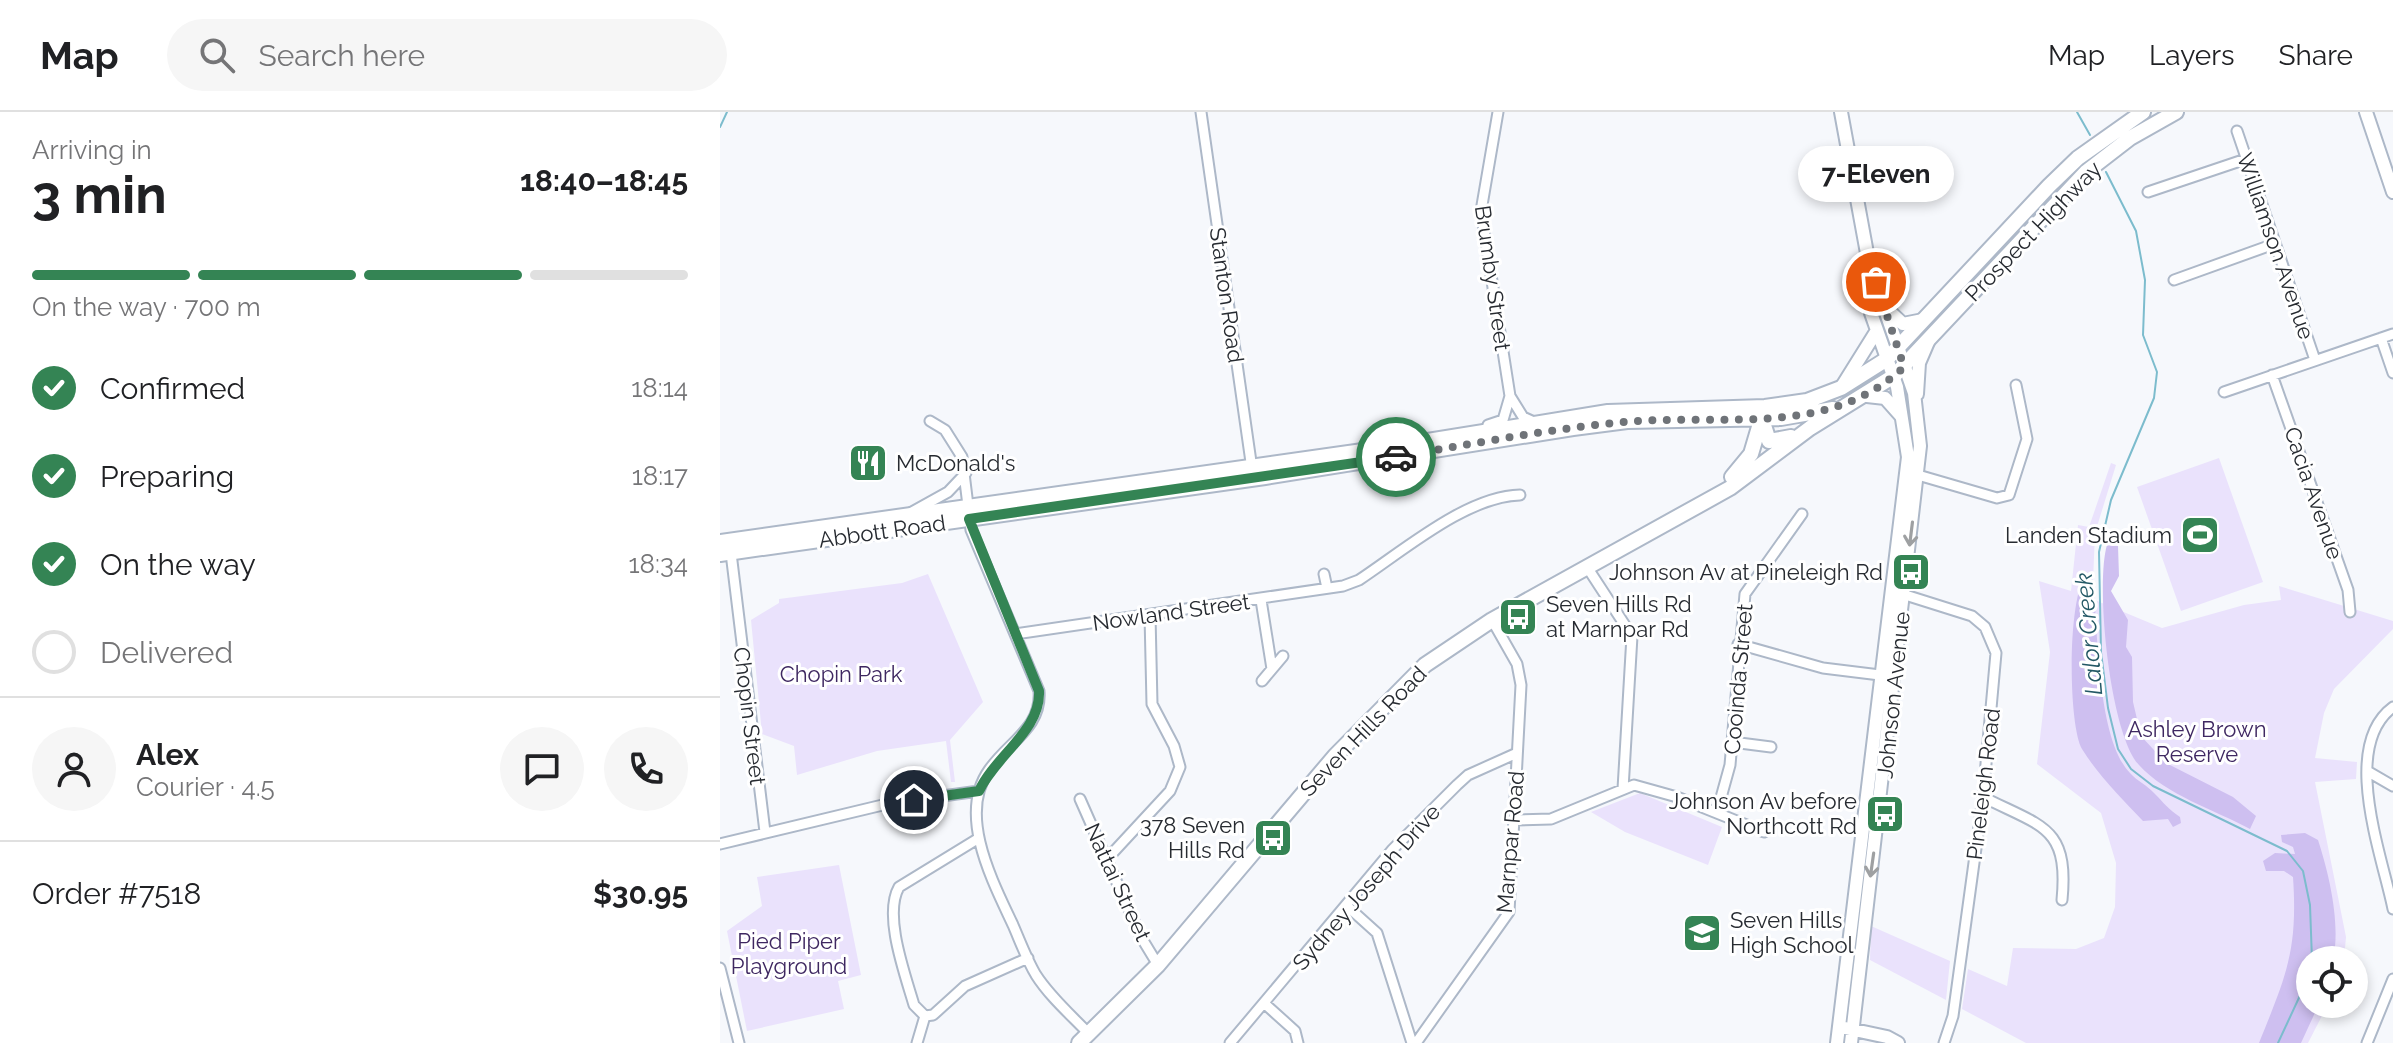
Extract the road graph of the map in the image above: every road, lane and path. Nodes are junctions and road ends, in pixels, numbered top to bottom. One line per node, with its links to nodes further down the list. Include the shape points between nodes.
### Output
1 (1201, 112): 38 (street, Stanton Road)
2 (1498, 112): 28 (street, Brumby Street, via 1481,211)
3 (1841, 112): 12 (main road)
4 (2143, 112): 15 (main road, Prospect Highway, via 2077,159)
5 (2176, 112): 19 (main road, Prospect Highway, via 2086,172)
6 (2366, 112): 10 (main road)
7 (2237, 131): 8 (street, Williamson Avenue)
8 (2246, 159): 9 (street); 11 (street, Williamson Avenue)
9 (2148, 192)
10 (2393, 192)
11 (2274, 244): 13 (street); 21 (street, Williamson Avenue)
12 (1869, 264): 14 (main road); 16 (main road)
13 (2174, 280)
14 (1881, 301): 15 (main road, via 1903,324); 20 (main road)
15 (1927, 318): 20 (main road, Prospect Highway)
16 (1876, 332): 20 (main road); 26 (main road)
17 (2393, 334): 18 (street)
18 (2381, 338): 21 (street); 23 (street)
19 (1929, 339): 22 (main road, Prospect Highway); 31 (main road, via 1917,373)
20 (1892, 354): 22 (main road, Johnson Avenue); 26 (main road)
21 (2315, 360): 24 (street)
22 (1899, 372): 29 (main road, Seven Hills Road); 31 (main road, Johnson Avenue); 34 (main road, Johnson Avenue)
23 (2393, 373)
24 (2272, 375): 27 (street); 52 (street, Cacia Avenue, via 2348,590)
25 (2016, 385): 40 (street, via 2027,439 2012,489 2004,497)
26 (1841, 388): 32 (main road, Abbott Road)
27 (2224, 392)
28 (1510, 396): 35 (street, via 1523,417); 37 (street, via 1503,420)
29 (1867, 396): 30 (main road, Seven Hills Road); 34 (main road, via 1885,398)
30 (1853, 403): 32 (main road, Abbott Road, via 1800,416); 36 (main road, Seven Hills Road)
31 (1918, 409): 40 (main road, Johnson Avenue)
32 (1763, 412): 35 (main road, Abbott Road, via 1638,409); 36 (main road, via 1765,436 1772,442); 38 (main road, Abbott Road, via 1586,426); 42 (main road, Seven Hills Road, via 1747,462)
33 (930, 421): 39 (street, via 945,430)
34 (1905, 422): 40 (main road, Johnson Avenue)
35 (1542, 423): 37 (main road, Abbott Road)
36 (1810, 428): 42 (main road, Seven Hills Road)
37 (1451, 437): 38 (main road, Abbott Road)
38 (1253, 472): 43 (main road, Abbott Road)
39 (966, 473): 43 (street); 45 (street, via 955,487)
40 (1912, 474): 50 (main road, Johnson Avenue)
41 (1520, 495): 49 (street, Nowland Street, via 1501,495 1469,509 1359,580)
42 (1712, 497): 47 (main road, Seven Hills Road)
43 (968, 513): 45 (main road, Abbott Road); 46 (main road, Abbott Road); 55 (street)
44 (1802, 514): 56 (street, Cooinda Street, via 1749,584)
45 (911, 515): 46 (main road, Abbott Road)
46 (724, 550): 74 (street, Chopin Street)
47 (1587, 567): 54 (main road, Seven Hills Road); 68 (street, via 1632,639)
48 (1324, 574): 49 (street)
49 (1327, 588): 51 (street, Nowland Street)
50 (1898, 592): 59 (main road, Johnson Avenue); 60 (main road, Johnson Avenue); 70 (street, Pineleigh Road, via 1972,616 1993,639 1997,667)
51 (1261, 600): 53 (street, Nowland Street); 58 (street)
52 (2350, 612)
53 (1150, 615): 55 (street, Nowland Street); 78 (street, via 1152,704 1180,767 1170,791)
54 (1492, 620): 65 (street, Marnpar Road, via 1517,664 1521,685); 83 (main road, Seven Hills Road, via 1425,665 1335,756)
55 (1015, 634): 69 (street, via 1040,706 1034,720 989,769)
56 (1738, 644): 59 (street, via 1823,668); 63 (street, Cooinda Street)
57 (1283, 656): 58 (street)
58 (1272, 669): 61 (street)
59 (1882, 675): 60 (street); 88 (main road, Johnson Avenue)
60 (1895, 676): 90 (main road, Johnson Avenue, one-way to 90)
61 (1262, 681)
62 (2393, 707): 66 (street, via 2377,722)
63 (1732, 742): 64 (street); 72 (street, Cooinda Street)
64 (1771, 747)
65 (1517, 753): 73 (street, Marnpar Road); 80 (street, Sydney Joseph Drive, via 1468,775 1393,849)
66 (2367, 771): 67 (street); 81 (street)
67 (2393, 786)
68 (1623, 789): 72 (street, via 1647,786); 73 (street, via 1551,819)
69 (979, 791): 74 (street, via 891,803); 76 (street)
70 (1983, 797): 79 (street, via 2056,839 2064,863); 97 (street, Pineleigh Road, via 1953,1016)
71 (1080, 799): 78 (street, Nattai Street)
72 (1717, 812): 75 (street)
73 (1515, 820): 95 (street, Marnpar Road, via 1509,912)
74 (765, 832): 77 (street)
75 (1764, 832)
76 (979, 838): 82 (street, via 984,862); 87 (street, via 899,887 894,896 891,913 907,983 914,1005)
77 (720, 844)
78 (1107, 859): 83 (street, Nattai Street)
79 (2062, 900)
80 (1347, 906): 86 (street, Sydney Joseph Drive); 95 (street, via 1377,933)
81 (2393, 909)
82 (1028, 958): 87 (street, via 965,986 939,1011); 89 (street)
83 (1158, 965): 89 (main road, Seven Hills Road)
84 (720, 968): 91 (street)
85 (2393, 979): 98 (street)
86 (1265, 1004): 93 (street, Sydney Joseph Drive); 94 (street, via 1295,1031)
87 (925, 1016): 92 (street)
88 (1837, 1036): 90 (main road)
89 (1084, 1038)
90 (1854, 1039): 96 (main road)
91 (739, 1043)
92 (917, 1043)
93 (1230, 1043)
94 (1298, 1043)
95 (1414, 1043)
96 (1898, 1043)
97 (1944, 1043)
98 (2367, 1043)

